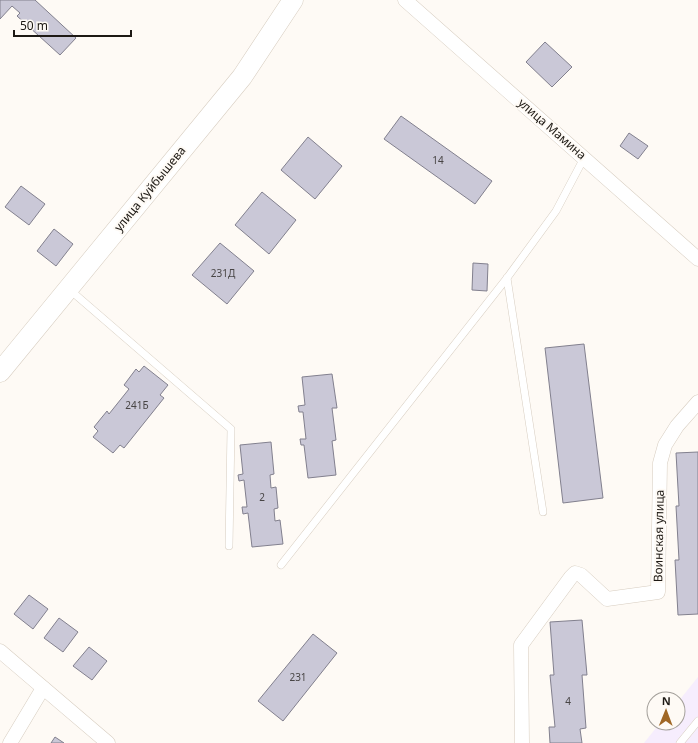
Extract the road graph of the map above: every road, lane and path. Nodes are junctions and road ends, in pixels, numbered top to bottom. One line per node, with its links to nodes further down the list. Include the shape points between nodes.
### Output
1 (293, 0): 6 (street, улица Куйбышева, via 242,77)
2 (405, 0): 3 (street, улица Мамина)
3 (584, 158): 4 (street, улица Мамина); 5 (lane, via 556,211)
4 (698, 259)
5 (507, 278): 9 (lane); 11 (lane)
6 (69, 288): 7 (street, улица Куйбышева); 10 (lane, via 231,429)
7 (0, 372)
8 (698, 402): 17 (street, Воинская улица, via 677,426 665,445 660,464 658,592 607,599 581,575 575,573 571,576 521,645)
9 (543, 512)
10 (229, 546)
11 (281, 565)
12 (0, 651): 13 (street)
13 (43, 688): 15 (street); 16 (street)
14 (698, 721): 18 (lane)
15 (10, 743)
16 (108, 743)
17 (522, 743)
18 (680, 743)

